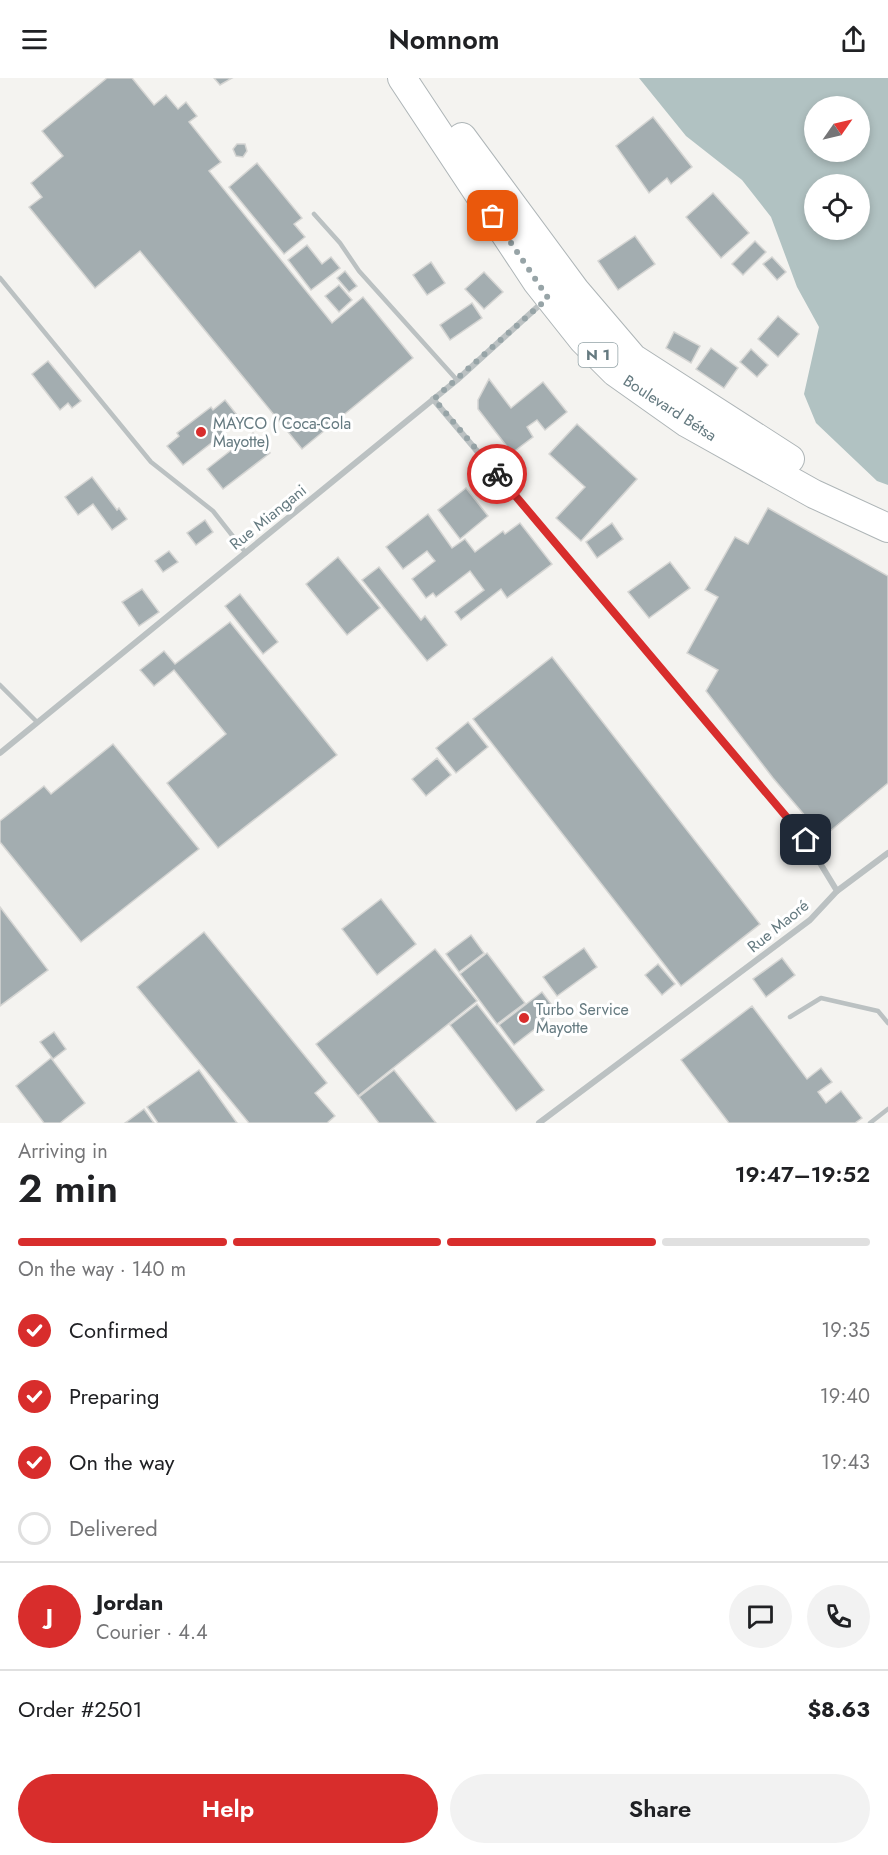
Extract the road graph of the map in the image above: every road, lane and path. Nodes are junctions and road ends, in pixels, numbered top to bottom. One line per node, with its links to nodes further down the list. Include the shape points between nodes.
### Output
1 (402, 78): 5 (main road, Boulevard Bétsa / N 1)
2 (419, 78): 5 (main road, Boulevard Bétsa / N 1)
3 (314, 214): 6 (lane, via 358,271)
4 (0, 278): 10 (lane, via 151,462 213,512)
5 (558, 289): 6 (street, Rue Miangani); 8 (main road, Boulevard Bétsa / N 1, via 575,311 633,358 781,454); 9 (main road, Boulevard Bétsa / N 1, via 583,340 615,372 650,398 814,494)
6 (457, 380): 7 (street, Rue Miangani)
7 (434, 399): 10 (street, Rue Miangani); 15 (street, via 806,840)
8 (888, 510)
9 (888, 528)
10 (246, 553): 12 (street, Rue Miangani)
11 (0, 685): 12 (lane)
12 (36, 721): 13 (street, Rue Miangani)
13 (0, 753)
14 (888, 853): 15 (street, Rue Maoré)
15 (837, 891): 19 (street, Rue Maoré, via 810,921)
16 (790, 1017): 17 (lane, via 821,998 878,1011)
17 (888, 1023)
18 (888, 1109): 20 (lane)
19 (539, 1123)
20 (870, 1123)

